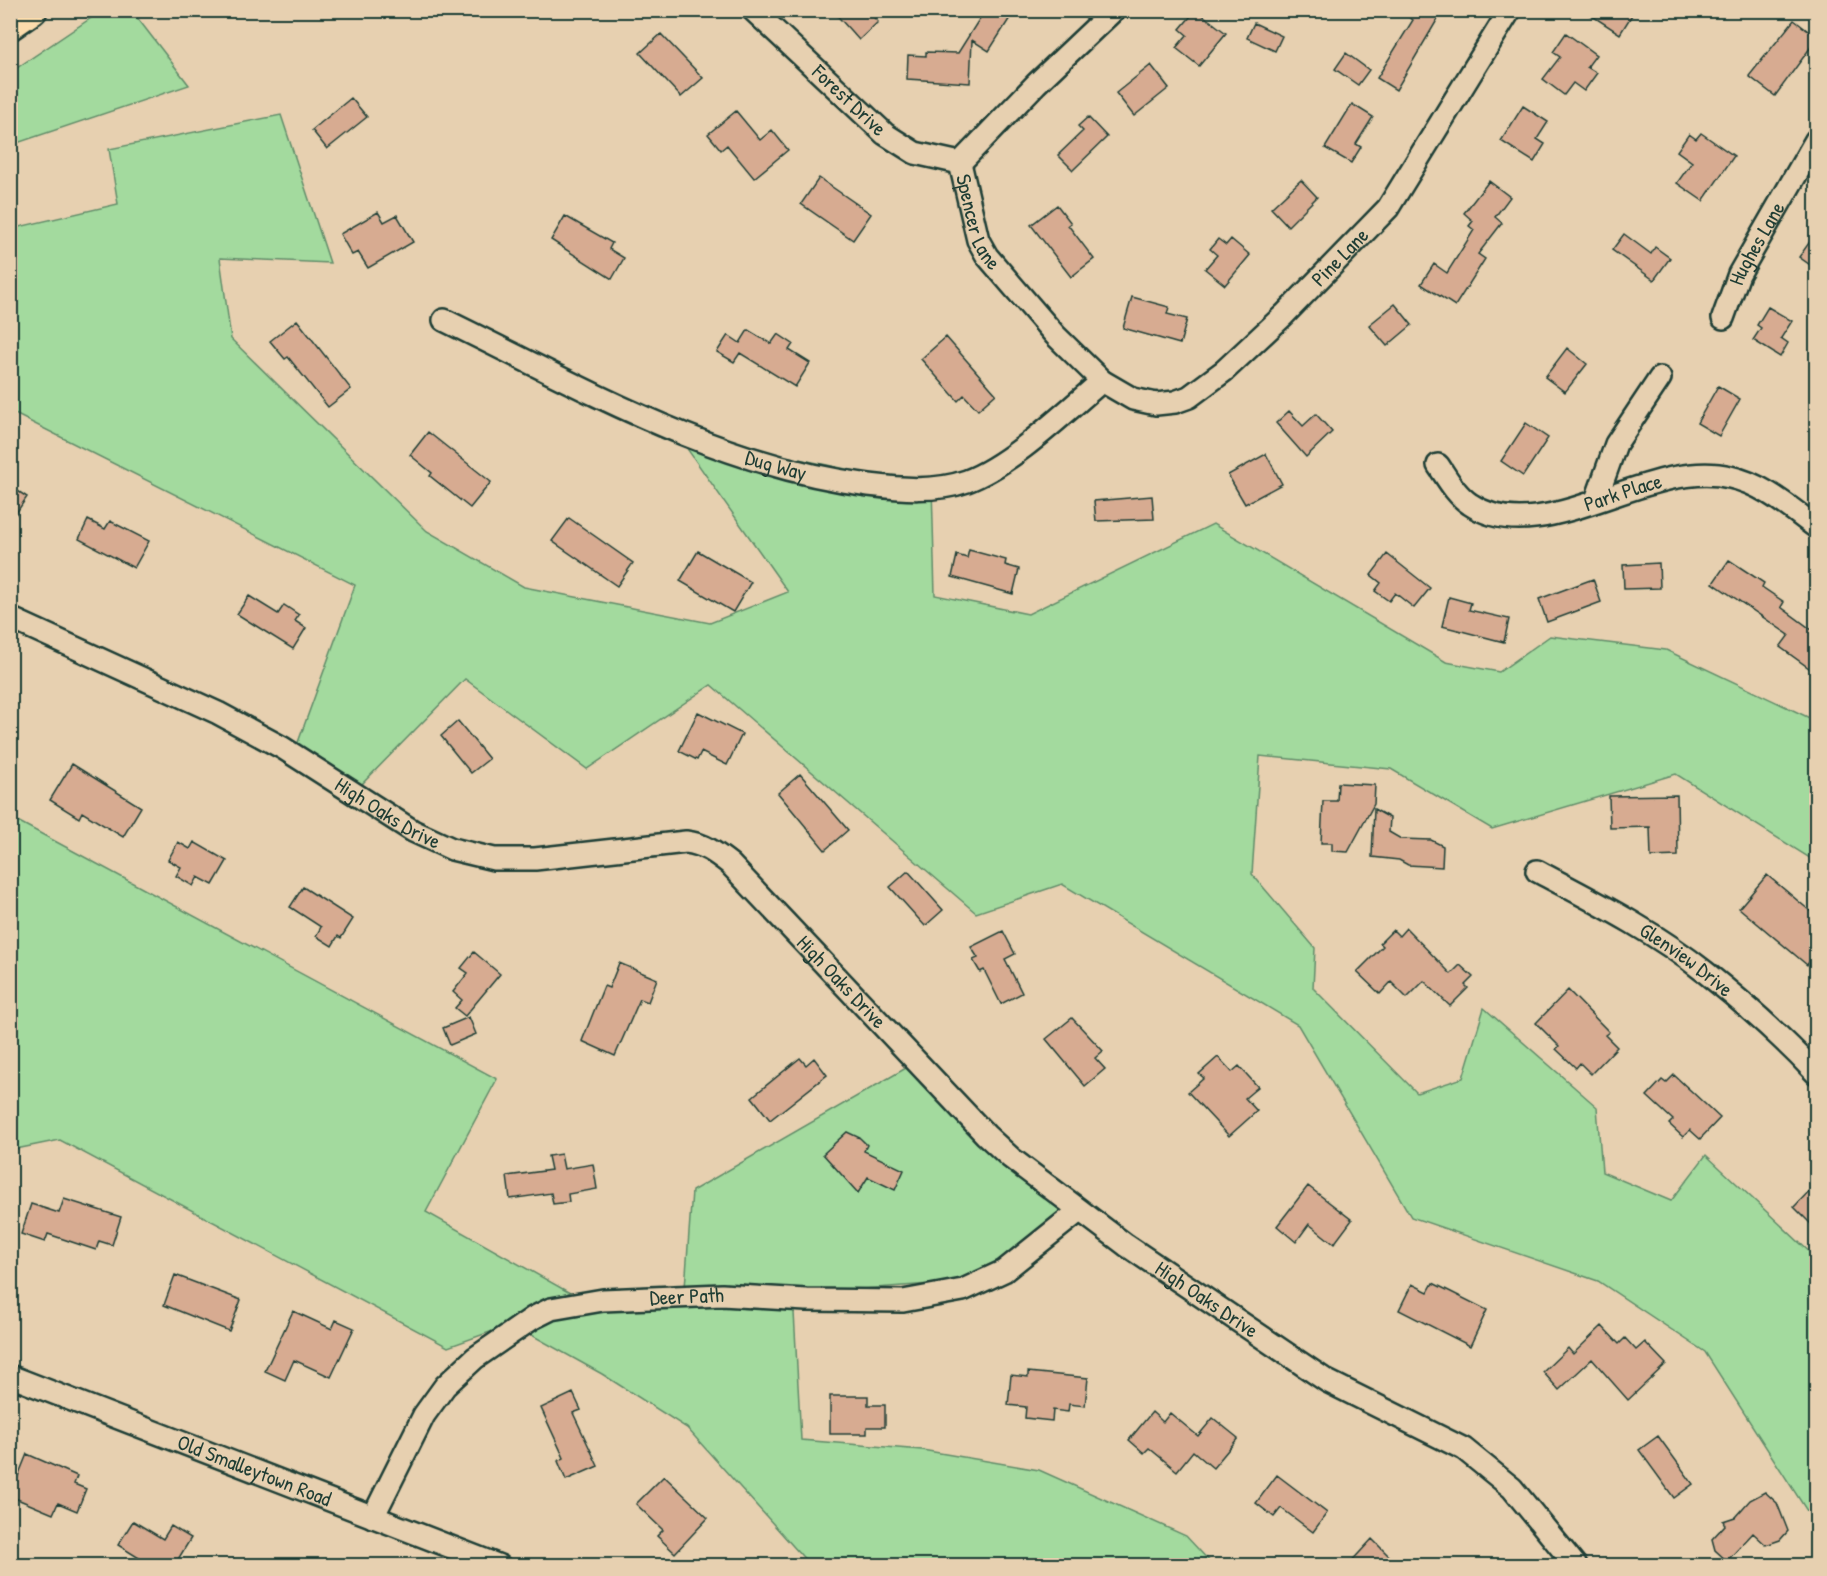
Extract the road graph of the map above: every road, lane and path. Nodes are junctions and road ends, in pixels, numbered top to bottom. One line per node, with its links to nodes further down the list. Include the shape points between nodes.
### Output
1 (33, 10): 5 (main road)
2 (753, 10): 7 (street, Forest Drive, via 885,135 915,153)
3 (1114, 10): 7 (street, Spencer Lane)
4 (1510, 10): 11 (street, Pine Lane, via 1388,208 1233,363 1189,397 1175,402 1156,404 1133,399)
5 (10, 26)
6 (1816, 140): 8 (street, Hughes Lane, via 1739,274)
7 (960, 163): 11 (street, Spencer Lane, via 978,240 987,256 1055,335)
8 (1723, 318)
9 (444, 320): 11 (street, Dug Way, via 718,449 790,472 892,487 926,488 969,480 1012,455)
10 (1660, 378): 13 (street, via 1616,444)
11 (1102, 381)
12 (1438, 465): 13 (street, Park Place, via 1468,503 1500,516 1543,517)
13 (1596, 500): 14 (street, Park Place, via 1676,477 1728,476 1766,492)
14 (1816, 527)
15 (10, 618): 18 (street, High Oaks Drive, via 218,713 283,748 412,831 452,849 494,859 535,859 686,842 714,851 986,1135)
16 (1537, 871): 17 (street, Glenview Drive, via 1619,914 1704,971)
17 (1816, 1072)
18 (1079, 1211): 20 (street, Deer Path, via 1004,1271 963,1290 903,1300 722,1295 603,1300 551,1309 475,1358 445,1386 424,1415); 22 (street, High Oaks Drive, via 1327,1381 1464,1449 1512,1488)
19 (10, 1376): 20 (street, Old Smalleytown Road)
20 (373, 1517): 21 (street, Old Smalleytown Road)
21 (500, 1566)
22 (1576, 1566)

